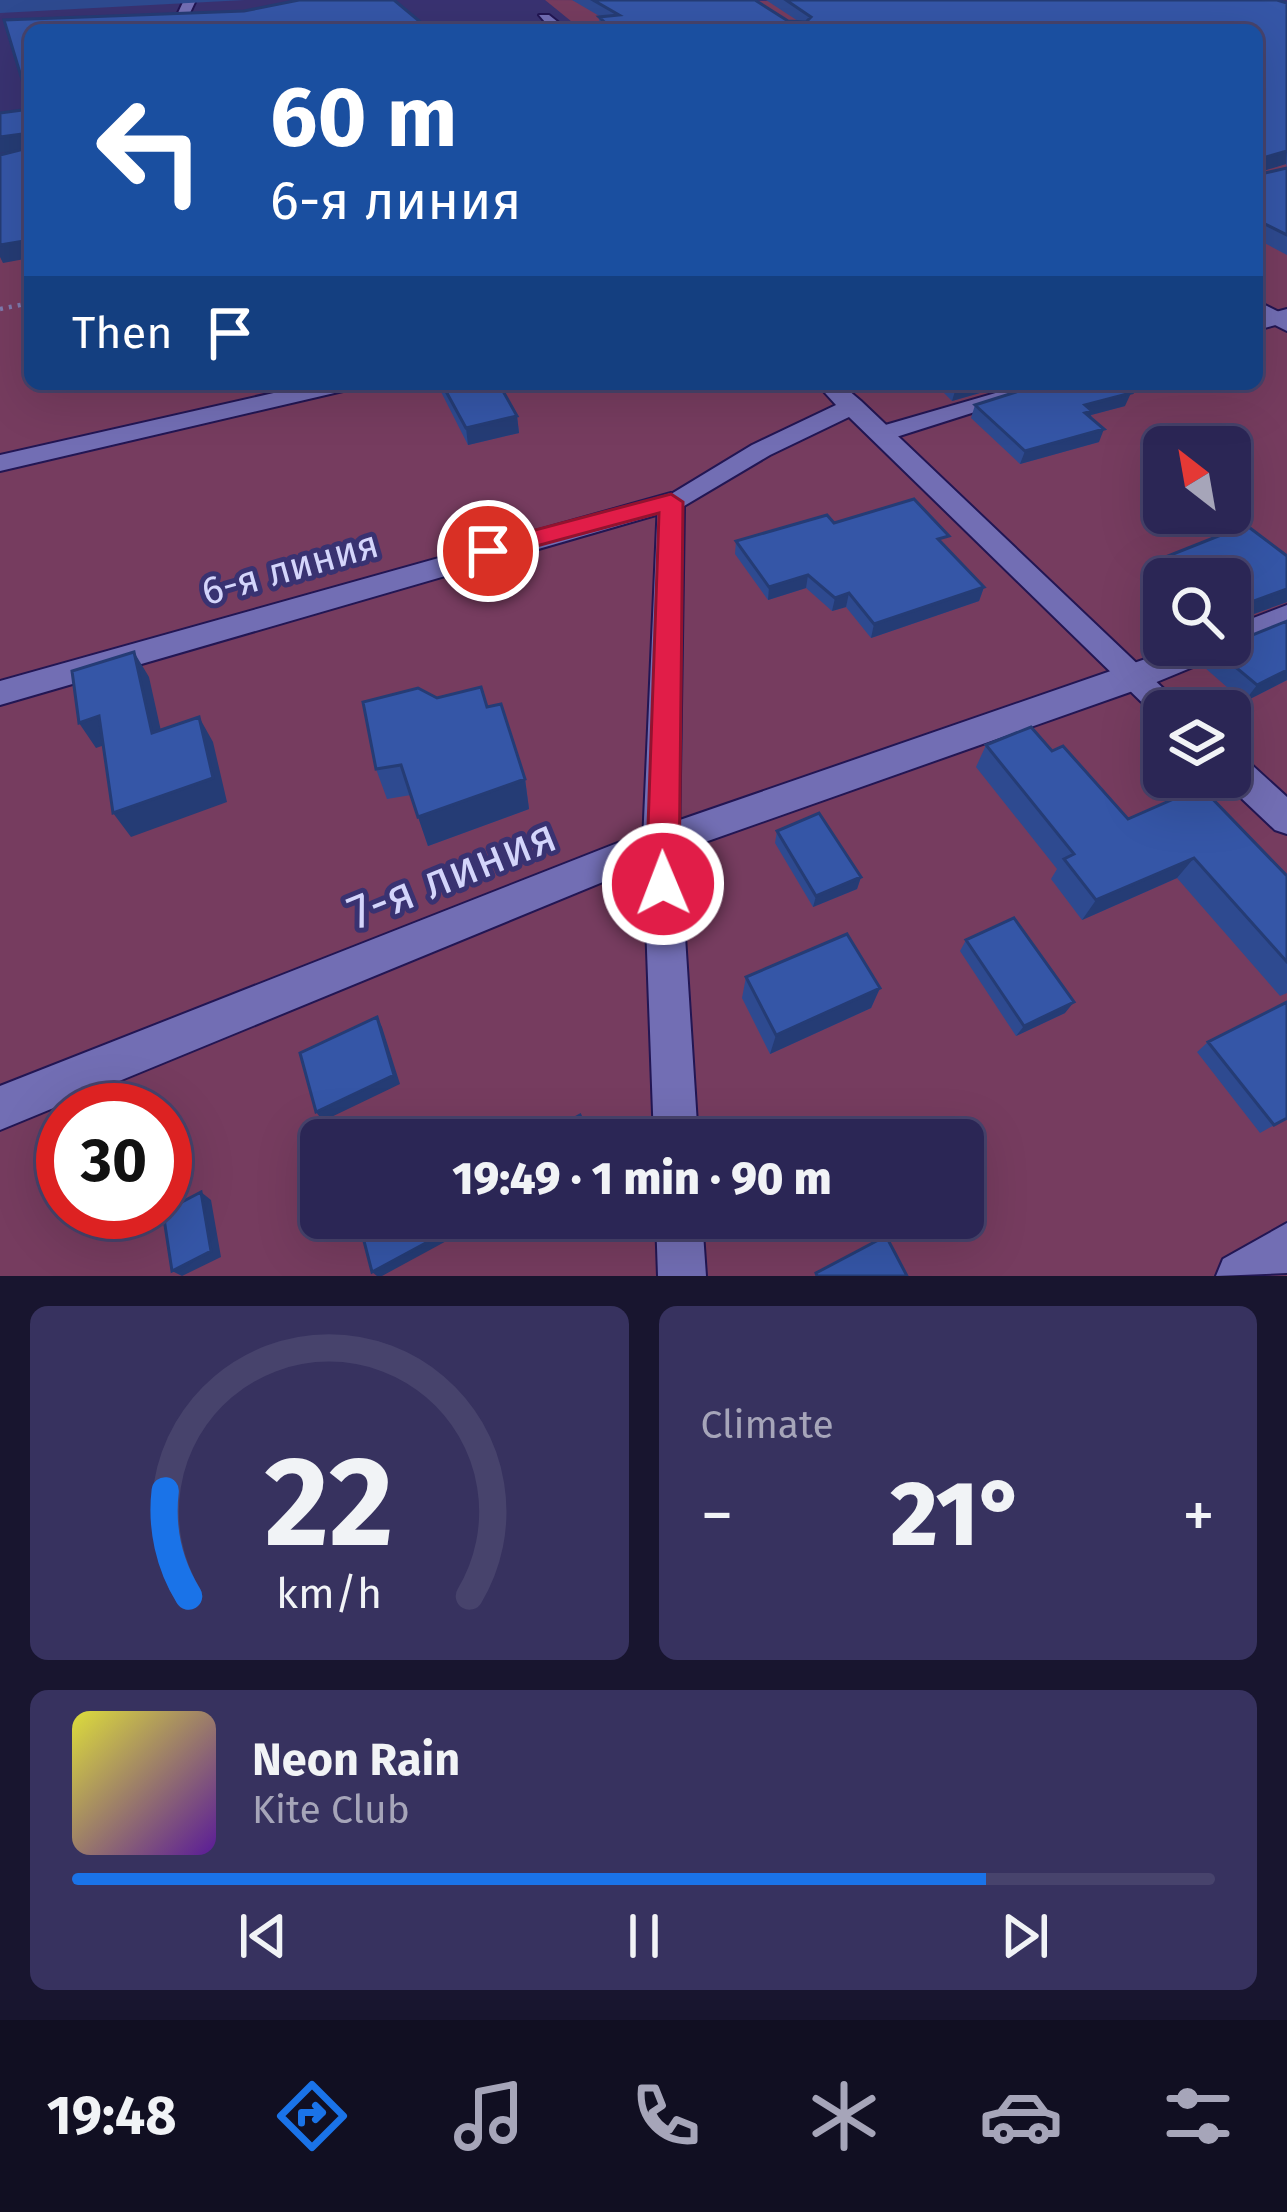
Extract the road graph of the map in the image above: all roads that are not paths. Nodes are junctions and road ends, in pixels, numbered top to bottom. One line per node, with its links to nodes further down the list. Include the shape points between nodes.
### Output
1 (190, 0): 4 (street)
2 (162, 15): 4 (street)
3 (544, 18): 5 (street)
4 (192, 20)
5 (552, 24)
6 (317, 390): 10 (street)
7 (1031, 390): 9 (street)
8 (840, 395): 9 (street); 11 (street, 6-я линия)
9 (884, 433): 15 (street)
10 (0, 463)
11 (671, 502): 17 (street, 6-я линия); 20 (street)
12 (1287, 616): 13 (street)
13 (1251, 631)
14 (1165, 666): 15 (street, 7-я линия)
15 (1136, 678): 16 (street); 20 (street, 7-я линия)
16 (1149, 690)
17 (0, 693)
18 (1251, 786): 19 (street)
19 (1287, 820)
20 (661, 842): 21 (street, 7-я линия); 22 (street)
21 (0, 1108)
22 (675, 1119)
23 (681, 1239): 25 (street)
24 (1287, 1246): 26 (street)
25 (682, 1276)
26 (1240, 1276)

